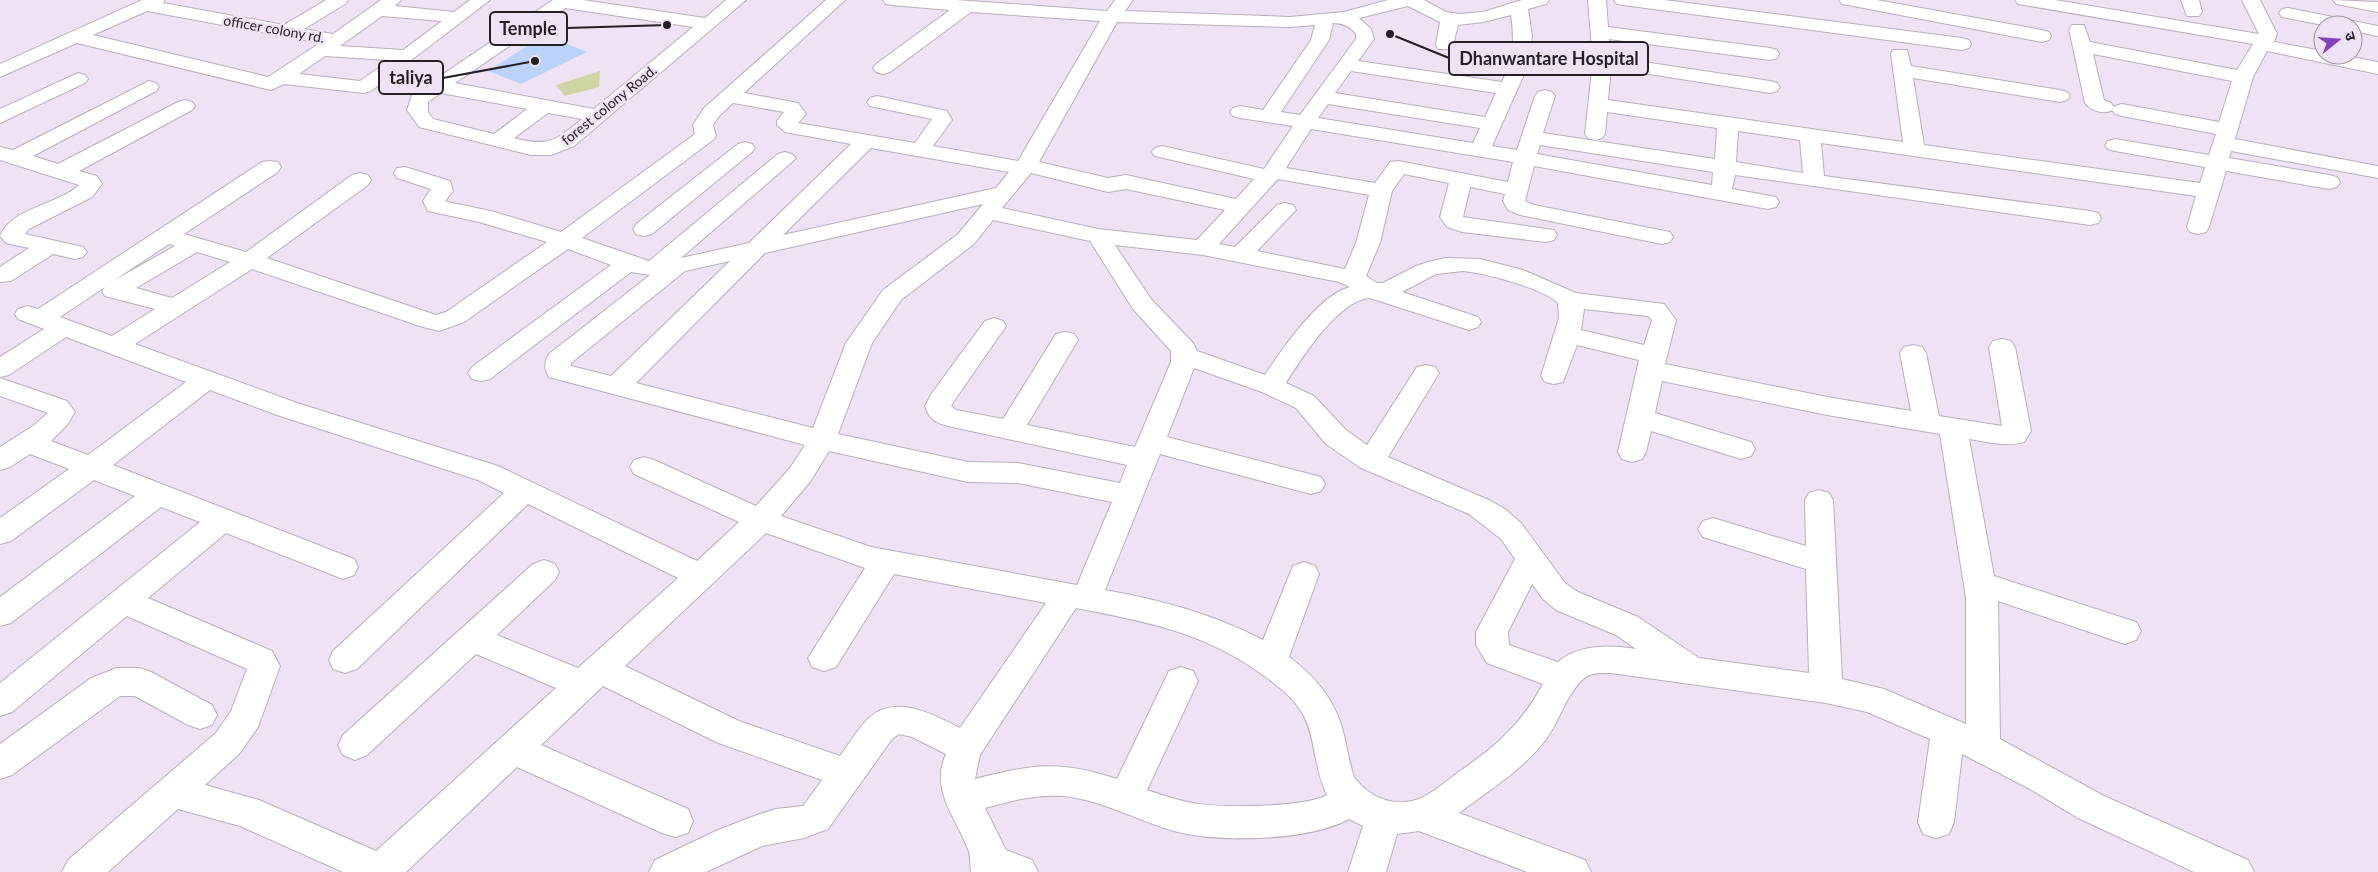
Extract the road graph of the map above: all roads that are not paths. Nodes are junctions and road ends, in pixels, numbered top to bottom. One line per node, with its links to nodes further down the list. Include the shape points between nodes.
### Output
1 (339, 0): 33 (street)
2 (480, 0): 60 (street, via 364,87)
3 (737, 0): 30 (street, forest colony Road.)
4 (836, 0): 66 (street)
5 (892, 0): 21 (street)
6 (1410, 0): 27 (street); 29 (street)
7 (1540, 0): 19 (street)
8 (1597, 0): 34 (street)
9 (1622, 0): 24 (street)
10 (1848, 0): 36 (street)
11 (2024, 0): 18 (street)
12 (2251, 0): 38 (street)
13 (2342, 0): 22 (street)
14 (563, 1): 30 (street); 61 (street, forest colony Road.)
15 (150, 3): 33 (street, officer colony rd.); 37 (street)
16 (385, 5): 26 (street); 42 (street, officer colony rd.)
17 (1002, 5): 21 (street); 23 (street)
18 (2074, 5): 28 (street); 44 (street)
19 (1519, 6): 29 (street, via 1473,18); 64 (street, via 1523,51)
20 (2289, 6): 25 (street); 38 (street, via 2285,26)
21 (966, 7): 53 (street)
22 (2378, 7)
23 (1117, 8): 27 (street, via 1290,22); 95 (street)
24 (1688, 8): 35 (street); 40 (street)
25 (2318, 15)
26 (450, 16)
27 (1335, 18): 52 (street, via 1359,26 1365,33 1365,39); 76 (street)
28 (2135, 19): 46 (street); 50 (street)
29 (1450, 20): 43 (street)
30 (709, 24): 75 (street, forest colony Road.)
31 (2363, 27): 32 (street)
32 (2378, 30)
33 (287, 31): 42 (street, officer colony rd.)
34 (1601, 32): 40 (street); 51 (street)
35 (1897, 36): 41 (street); 55 (street)
36 (2042, 36)
37 (77, 37): 56 (street); 60 (street)
38 (2268, 38): 39 (street); 46 (street); 54 (street); 58 (street)
39 (2313, 40)
40 (1683, 43): 48 (street); 57 (street)
41 (1962, 44)
42 (329, 45): 49 (street); 60 (street)
43 (1446, 45)
44 (2081, 46): 50 (street); 86 (street, via 2095,103)
45 (2363, 48): 47 (street)
46 (2205, 50): 50 (street); 58 (street)
47 (2378, 51)
48 (1770, 54)
49 (399, 55)
50 (2142, 57)
51 (1602, 61): 57 (street); 71 (street)
52 (1346, 65): 64 (street); 67 (street)
53 (883, 68)
54 (2378, 68)
55 (1902, 70): 69 (street); 89 (street)
56 (0, 71)
57 (1679, 73): 63 (street)
58 (2244, 77): 86 (street)
59 (78, 79): 77 (street)
60 (275, 81): 65 (street)
61 (437, 86): 73 (street); 84 (street, forest colony Road., via 419,99 418,116 426,123)
62 (149, 87): 93 (street)
63 (1770, 87)
64 (1508, 89): 80 (street)
65 (252, 96)
66 (730, 96): 82 (street, via 791,106 796,114 787,120 787,125 792,128); 103 (street, via 706,119 703,125 706,136)
67 (1322, 96): 78 (street); 80 (street)
68 (1545, 96): 88 (street)
69 (2060, 96)
70 (877, 102): 90 (street, via 940,115 942,120)
71 (1598, 105): 79 (street, via 1666,124); 83 (street)
72 (185, 106): 99 (street)
73 (544, 106): 75 (street); 84 (street)
74 (1240, 112): 76 (street)
75 (599, 116): 84 (street, forest colony Road., via 567,142 551,149 531,150)
76 (1268, 116): 78 (street)
77 (0, 117)
78 (1306, 123): 91 (street); 102 (street)
79 (1728, 123): 81 (street); 97 (street)
80 (1492, 124): 91 (street)
81 (1810, 134): 89 (street); 106 (street)
82 (867, 140): 90 (street); 129 (street)
83 (1595, 140): 88 (street); 97 (street); 98 (street)
84 (498, 141)
85 (2115, 145): 86 (street)
86 (2223, 145): 100 (street); 107 (street); 111 (street)
87 (745, 148): 108 (street)
88 (1528, 148): 91 (street); 98 (street); 109 (street)
89 (1914, 149): 111 (street)
90 (920, 150): 95 (street)
91 (1480, 150)
92 (1162, 152): 102 (street)
93 (8, 155): 99 (street)
94 (785, 158): 113 (street)
95 (1024, 166): 115 (street); 116 (street, via 1108,185 1126,182)
96 (270, 167): 122 (street)
97 (1724, 167): 106 (street); 112 (street)
98 (1590, 170): 112 (street)
99 (62, 171): 127 (street, via 89,181 92,184 90,188 22,224 11,235)
100 (2378, 172)
101 (405, 173): 125 (street, via 442,186 434,201 436,206)
102 (1271, 174): 110 (street); 116 (street)
103 (652, 176): 108 (street); 125 (street)
104 (1461, 179): 109 (street); 110 (street, via 1398,167); 121 (street, via 1452,217 1454,222)
105 (360, 180): 132 (street)
106 (1814, 182): 118 (street)
107 (2329, 182)
108 (697, 187): 113 (street); 120 (street)
109 (1517, 190): 124 (street, via 1514,201 1521,208)
110 (1381, 191): 136 (street, via 1368,243)
111 (2209, 191): 119 (street)
112 (1723, 194): 114 (street)
113 (738, 197): 134 (street)
114 (1768, 202)
115 (995, 203): 123 (street); 129 (street); 161 (street, via 966,239 892,295 859,343)
116 (1241, 207): 128 (street)
117 (1285, 210): 131 (street)
118 (2090, 218)
119 (2198, 227)
120 (644, 229)
121 (1546, 235)
122 (166, 236): 126 (street); 140 (street)
123 (1098, 236): 128 (street); 148 (street, via 1142,304 1180,343)
124 (1662, 237)
125 (565, 240): 132 (street, via 455,317 439,323); 133 (street)
126 (194, 244): 132 (street); 137 (street)
127 (49, 246): 130 (street); 135 (street)
128 (1202, 248): 131 (street)
129 (758, 249): 134 (street); 157 (street)
130 (75, 252)
131 (1240, 255): 136 (street)
132 (251, 259): 139 (street)
133 (628, 263): 134 (street, via 642,268); 151 (street)
134 (666, 267): 157 (street, via 558,360 558,371 563,374)
135 (3, 276)
136 (1363, 285): 138 (street, via 1396,286 1426,270 1455,264 1509,272); 141 (street); 156 (street, via 1340,302 1302,340)
137 (117, 290): 139 (street); 140 (street)
138 (1571, 300): 143 (street, via 1574,306); 149 (street, via 1655,309 1664,320)
139 (176, 307): 145 (street)
140 (47, 322): 145 (street); 150 (street)
141 (1469, 322)
142 (994, 326): 160 (street, via 938,406 940,412 948,417)
143 (1567, 335): 149 (street); 153 (street)
144 (1065, 340): 160 (street)
145 (114, 346): 154 (street)
146 (2002, 347): 159 (street, via 2017,431 2014,435)
147 (1912, 353): 159 (street)
148 (1185, 356): 156 (street); 164 (street)
149 (1652, 362): 158 (street); 159 (street, via 1827,406)
150 (0, 369)
151 (481, 373)
152 (1426, 373): 167 (street)
153 (1554, 376)
154 (206, 380): 168 (street); 171 (street, via 460,463)
155 (0, 386): 162 (street, via 58,407 62,412 50,427)
156 (1271, 386): 167 (street, via 1304,402 1336,437)
157 (616, 387): 161 (street)
158 (1640, 418): 163 (street); 165 (street)
159 (1940, 425): 186 (street)
160 (1010, 430): 164 (street)
161 (822, 440): 173 (street, via 968,472 1018,472); 176 (street, via 800,475)
162 (27, 442): 166 (street); 168 (street)
163 (1741, 449)
164 (1148, 451): 170 (street); 173 (street)
165 (1632, 452)
166 (0, 460)
167 (1370, 461): 179 (street, via 1480,507 1511,531)
168 (92, 467): 172 (street); 178 (street)
169 (644, 467): 176 (street)
170 (1311, 484)
171 (525, 490): 185 (street); 193 (street)
172 (158, 494): 175 (street); 189 (street)
173 (1129, 495): 187 (street)
174 (1818, 500): 181 (street)
175 (223, 520): 182 (street); 188 (street)
176 (762, 520): 180 (street, via 842,550); 185 (street)
177 (1714, 529): 181 (street)
178 (0, 533)
179 (1530, 559): 195 (street, via 1554,591 1567,601 1626,626); 197 (street, via 1492,632 1492,645 1498,654)
180 (886, 561): 187 (street); 192 (street)
181 (1821, 562): 199 (street)
182 (343, 567)
183 (544, 572): 191 (street)
184 (1304, 574): 194 (street)
185 (701, 576): 196 (street)
186 (1980, 583): 190 (street); 205 (street)
187 (1077, 597): 194 (street, via 1188,620 1248,647); 204 (street)
188 (124, 601): 200 (street); 209 (street, via 260,660 264,666 238,732)
189 (0, 614)
190 (2125, 631)
191 (472, 638): 196 (street); 203 (street)
192 (824, 658)
193 (345, 660)
194 (1271, 663): 212 (street, via 1301,687 1315,704 1323,721 1337,781)
195 (1693, 670): 197 (street, via 1622,660 1593,661 1577,666); 199 (street)
196 (591, 677): 206 (street); 208 (street, via 728,732)
197 (1565, 678): 213 (street, via 1526,739 1432,812)
198 (1181, 681): 211 (street)
199 (1826, 689): 202 (street, via 1872,699)
200 (0, 702)
201 (200, 715): 207 (street, via 139,682 117,682 103,688)
202 (1948, 731): 205 (street); 216 (street)
203 (355, 745)
204 (966, 747): 208 (street, via 911,722 890,722 880,729); 210 (street, via 957,780)
205 (1983, 747): 224 (street, via 2091,807)
206 (513, 750): 215 (street); 220 (street)
207 (0, 764)
208 (848, 774): 221 (street, via 815,818 743,836)
209 (172, 792): 219 (street); 220 (street, via 246,811)
210 (961, 799): 211 (street, via 1047,780 1078,784); 218 (street)
211 (1125, 799): 212 (street, via 1179,816 1214,822 1307,818 1337,810)
212 (1350, 799): 214 (street, via 1365,811)
213 (1420, 815): 214 (street); 217 (street)
214 (1384, 818): 222 (street)
215 (675, 821)
216 (1936, 822)
217 (1511, 860): 223 (street)
218 (999, 868)
219 (82, 872)
220 (381, 872)
221 (668, 872)
222 (1368, 872)
223 (1572, 872)
224 (2235, 872)

